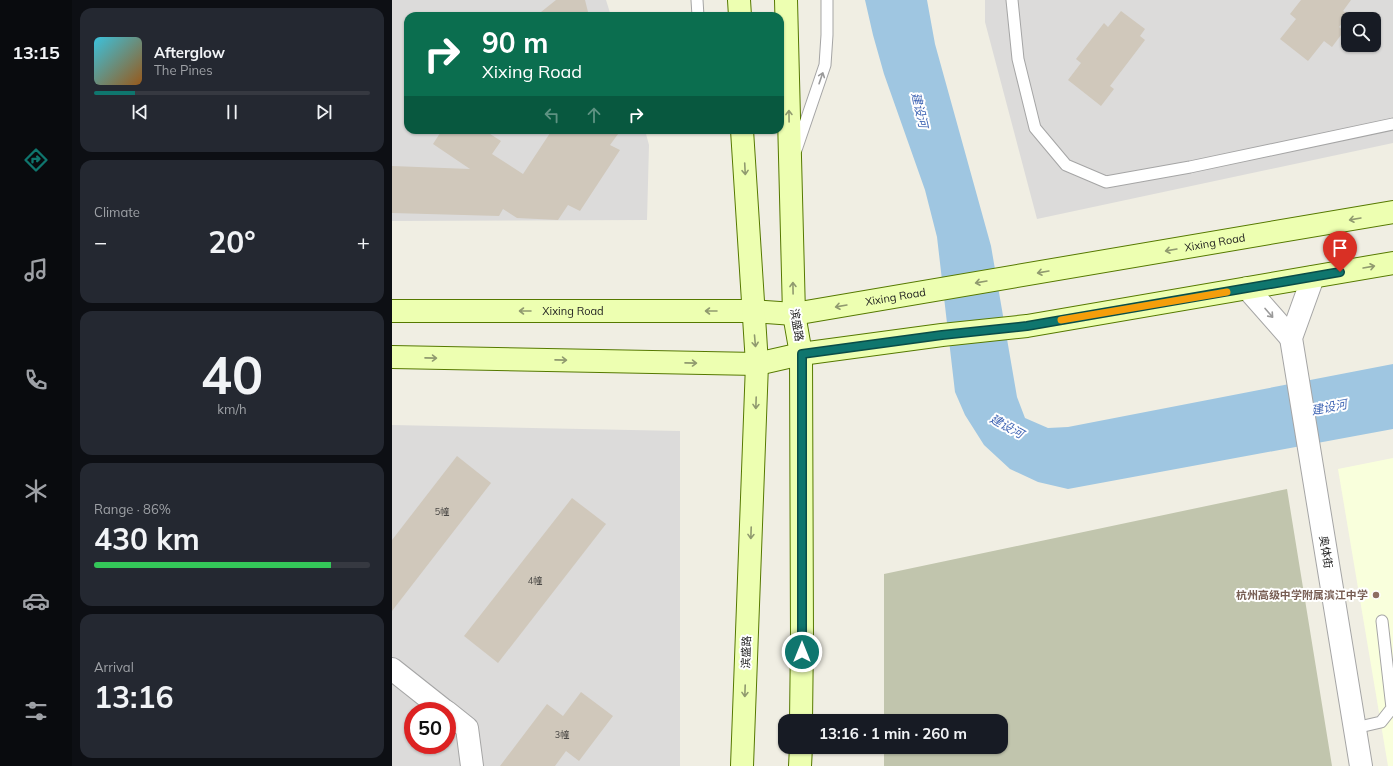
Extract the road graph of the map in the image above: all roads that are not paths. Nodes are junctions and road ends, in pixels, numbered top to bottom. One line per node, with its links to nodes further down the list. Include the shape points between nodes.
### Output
1 (697, 0): 6 (lane)
2 (739, 0): 7 (main road)
3 (786, 0): 10 (main road, 滨盛路, one-way to 3)
4 (827, 0): 10 (lane, one-way to 4, via 825,65)
5 (1012, 0): 8 (lane, via 1018,60 1035,128 1066,166 1106,182)
6 (698, 12)
7 (740, 12)
8 (1393, 124)
9 (742, 134): 16 (main road, 滨盛路, one-way to 16)
10 (790, 168): 17 (main road, 滨盛路, one-way to 10)
11 (1393, 212): 17 (main road, Xixing Road, one-way to 17)
12 (1393, 263): 13 (main road, one-way to 12)
13 (1313, 277): 14 (main road); 18 (street, 奥体街)
14 (1247, 288): 18 (street, one-way to 18); 19 (main road, via 1027,326)
15 (392, 311): 16 (main road, Xixing Road, one-way to 15)
16 (753, 311): 17 (main road, Xixing Road); 21 (main road, 滨盛路, one-way to 21)
17 (794, 314): 19 (main road, 滨盛路)
18 (1291, 338): 27 (street, 奥体街)
19 (802, 354): 21 (main road); 25 (main road, 滨盛路)
20 (392, 357): 21 (main road, one-way to 21)
21 (757, 364): 30 (main road, 滨盛路, one-way to 30)
22 (1382, 621): 27 (lane, via 1392,708 1381,722)
23 (392, 669): 24 (street)
24 (433, 702)
25 (801, 714)
26 (456, 720): 29 (street, via 467,728)
27 (1354, 728): 32 (street, 奥体街)
28 (801, 754): 31 (main road)
29 (472, 766)
30 (742, 766)
31 (800, 766)
32 (1361, 766)

